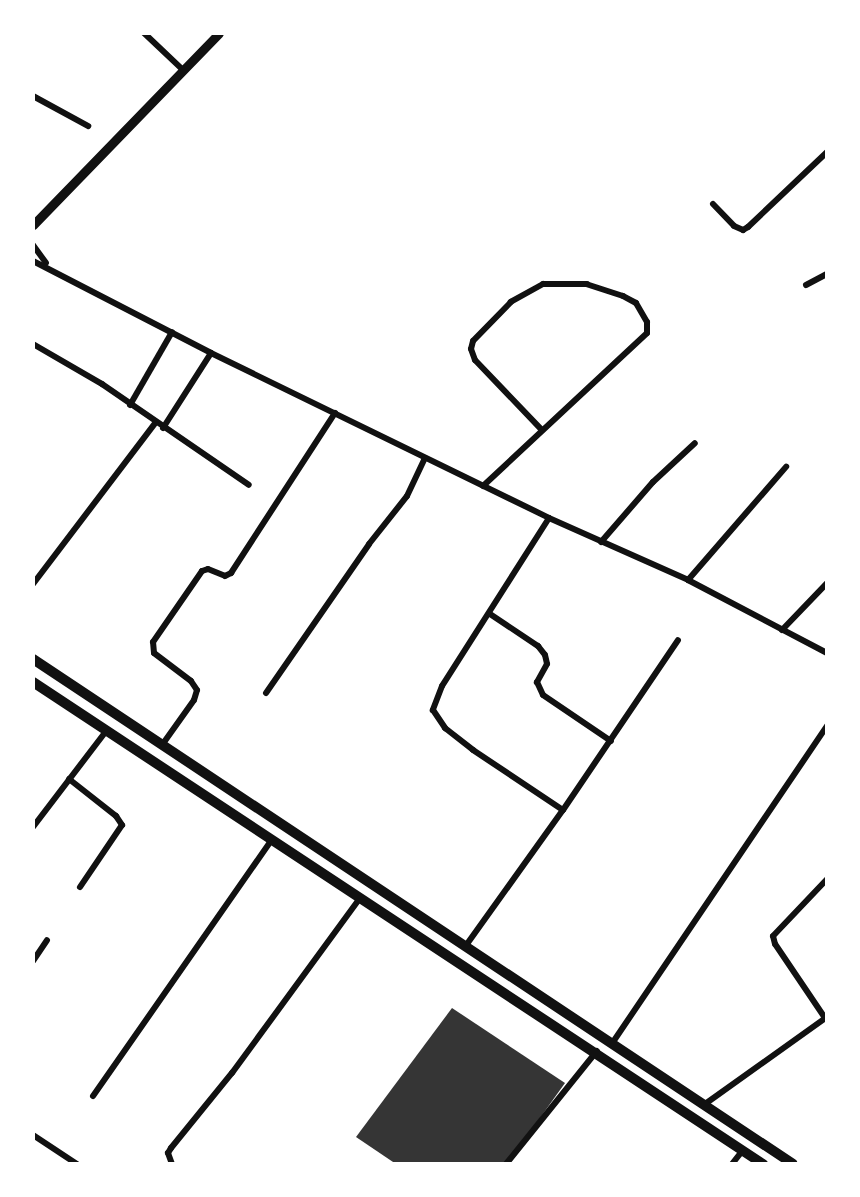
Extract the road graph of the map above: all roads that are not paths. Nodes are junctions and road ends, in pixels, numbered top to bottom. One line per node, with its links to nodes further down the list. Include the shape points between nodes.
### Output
1 (144, 33): 3 (street)
2 (219, 33): 3 (main road)
3 (183, 70): 8 (main road)
4 (33, 96): 5 (street)
5 (88, 126)
6 (827, 152): 7 (street, via 743,230)
7 (713, 204)
8 (33, 225)
9 (33, 245): 11 (street)
10 (33, 261): 11 (street)
11 (49, 266): 14 (street)
12 (827, 274): 13 (street)
13 (806, 285)
14 (172, 332): 16 (street); 17 (street)
15 (33, 344): 17 (street)
16 (211, 353): 18 (street); 20 (street)
17 (130, 405): 19 (street)
18 (335, 413): 23 (street); 42 (street, via 231,573 202,571 153,642 153,653 197,690)
19 (155, 423): 20 (street); 31 (street)
20 (163, 428): 25 (street)
21 (542, 430): 21 (street, via 647,333 636,303 587,284 543,284 511,302 473,341 475,360); 26 (street)
22 (695, 443): 28 (street, via 653,482)
23 (425, 458): 26 (street); 38 (street, via 407,496)
24 (786, 467): 29 (street)
25 (249, 485)
26 (483, 486): 27 (street)
27 (549, 518): 28 (street); 32 (street)
28 (601, 542): 29 (street)
29 (688, 580): 33 (street)
30 (827, 583): 33 (street)
31 (33, 584)
32 (490, 614): 41 (street, via 545,655 547,664 537,682 543,695); 44 (street, via 436,697 433,710 436,718 497,767)
33 (782, 630): 35 (street)
34 (678, 640): 41 (street)
35 (827, 653)
36 (33, 659): 42 (highway)
37 (33, 682): 40 (highway)
38 (265, 693)
39 (827, 726): 54 (street)
40 (107, 730): 43 (street); 46 (highway)
41 (611, 741): 44 (street)
42 (162, 745): 51 (highway)
43 (69, 779): 45 (street); 48 (street, via 122,825)
44 (563, 810): 51 (street)
45 (33, 827)
46 (272, 839): 49 (highway); 56 (street)
47 (827, 878): 53 (street, via 773,936)
48 (80, 887)
49 (361, 897): 55 (highway); 62 (street, via 232,1073 171,1147 168,1153)
50 (47, 940): 52 (street)
51 (467, 944): 54 (highway)
52 (33, 961)
53 (826, 1017): 57 (street)
54 (613, 1042): 57 (highway)
55 (597, 1051): 59 (highway); 63 (street)
56 (93, 1096)
57 (705, 1104): 65 (highway)
58 (33, 1135): 61 (street)
59 (743, 1150): 60 (highway); 64 (street)
60 (756, 1162)
61 (77, 1164)
62 (173, 1164)
63 (506, 1164)
64 (732, 1164)
65 (793, 1164)

